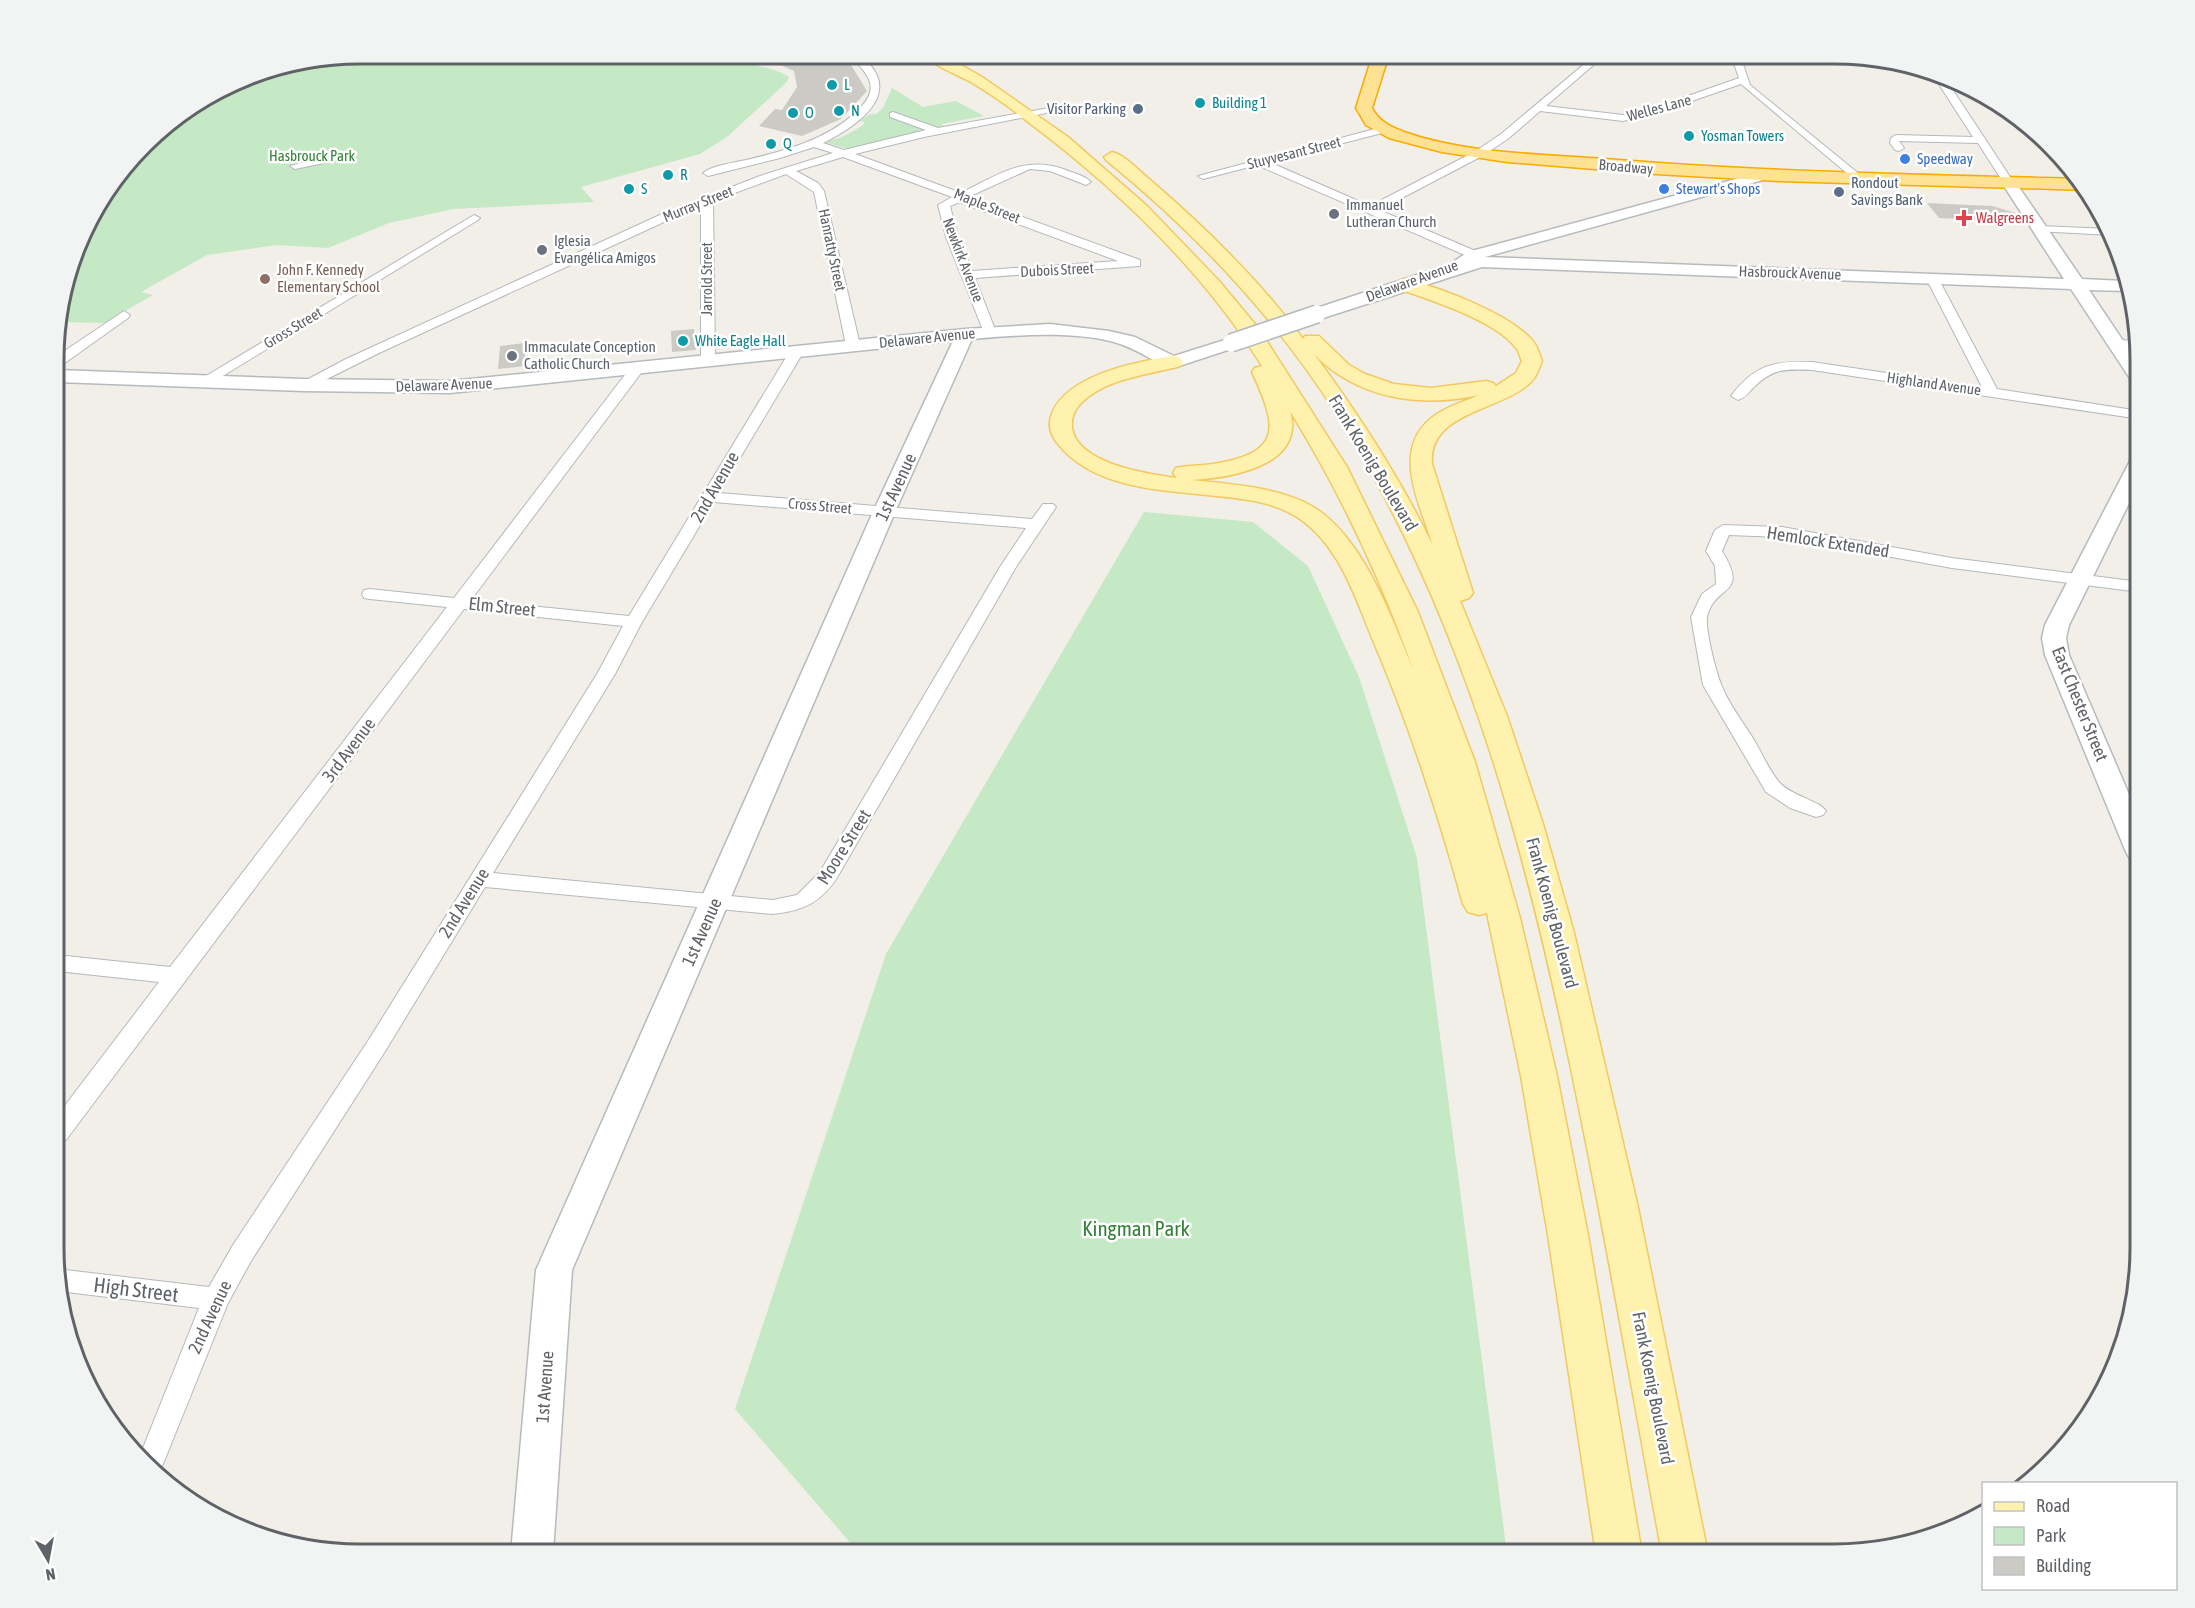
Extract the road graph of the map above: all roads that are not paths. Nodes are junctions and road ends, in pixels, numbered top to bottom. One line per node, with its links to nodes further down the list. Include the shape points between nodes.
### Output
1 (862, 64): 17 (street, via 873,75 877,85 875,96 862,113)
2 (949, 64): 11 (main road, Frank Koenig Boulevard)
3 (970, 64): 10 (main road)
4 (1378, 64): 13 (highway, Broadway, via 1364,108 1371,121)
5 (1589, 64): 9 (street)
6 (1739, 64): 7 (street)
7 (1743, 80): 9 (street, Welles Lane, via 1623,118); 29 (street, via 1759,98)
8 (1945, 86): 16 (street)
9 (1537, 108): 20 (street)
10 (1047, 110): 11 (street, Murray Street); 15 (main road)
11 (1025, 113): 14 (street, Murray Street); 48 (main road, Frank Koenig Boulevard, via 1118,187)
12 (893, 115): 14 (street)
13 (1386, 129): 20 (highway, Broadway, via 1420,142); 23 (street, Stuyvesant Street)
14 (938, 131): 21 (street, Murray Street)
15 (1081, 133)
16 (1981, 140): 19 (street, via 1896,138); 31 (street)
17 (814, 143): 21 (street, Maple Street); 26 (street)
18 (1096, 144): 48 (main road, Frank Koenig Boulevard, via 1214,248)
19 (1899, 148)
20 (1480, 153): 28 (highway, Broadway); 35 (street)
21 (845, 154): 25 (street, Murray Street); 33 (street, Maple Street)
22 (330, 159): 24 (street)
23 (1259, 162): 27 (street, Stuyvesant Street); 35 (street)
24 (295, 166)
25 (788, 171): 34 (street, Murray Street); 52 (street, Hanratty Street, via 819,191)
26 (708, 173)
27 (1203, 176)
28 (1765, 176): 29 (highway, Broadway); 40 (main road, Delaware Avenue)
29 (1859, 178): 31 (highway, Broadway)
30 (1086, 182): 33 (street, via 1037,164)
31 (2009, 183): 32 (highway, Broadway); 37 (main road)
32 (2073, 186)
33 (960, 197): 39 (street, Maple Street, via 1116,255); 42 (street, Newkirk Avenue, via 943,207)
34 (707, 200): 56 (street, Jarrold Street); 62 (street, Murray Street)
35 (1370, 210): 40 (street)
36 (474, 218): 61 (street, Gross Street)
37 (2038, 229): 38 (street); 44 (main road)
38 (2101, 232)
39 (1131, 255): 42 (street, Dubois Street, via 1135,264)
40 (1474, 255): 41 (main road, Delaware Avenue)
41 (1456, 268): 43 (main road, Hasbrouck Avenue, via 1496,262); 45 (main road, Delaware Avenue)
42 (969, 275): 49 (street, Newkirk Avenue)
43 (1932, 278): 44 (main road, Hasbrouck Avenue); 63 (street)
44 (2075, 284): 46 (main road, Hasbrouck Avenue); 51 (main road)
45 (1406, 285): 48 (main road, Delaware Avenue, bridge, via 1317,314); 48 (main road, via 1506,338 1517,353 1513,372 1488,387 1458,393 1389,389 1361,380); 76 (main road, via 1511,330 1531,354 1531,368 1519,382 1444,419 1426,436 1419,454 1454,569)
46 (2120, 286)
47 (124, 315): 55 (street)
48 (1259, 325): 50 (main road, via 1176,347); 57 (main road, Delaware Avenue); 57 (main road, via 1282,427 1277,442 1250,462 1202,472 1152,471 1107,456 1081,437 1078,415 1088,401 1163,370); 76 (main road, Frank Koenig Boulevard, via 1352,424 1398,501 1443,592); 84 (main road, Frank Koenig Boulevard, via 1356,504 1399,594 1440,702 1513,954)
49 (978, 333): 50 (main road, Delaware Avenue, via 1070,330); 52 (main road, Delaware Avenue); 69 (main road, 1st Avenue)
50 (1129, 341): 57 (main road, Delaware Avenue)
51 (2117, 344): 53 (street); 58 (main road)
52 (853, 345): 54 (main road, Delaware Avenue)
53 (2130, 345)
54 (797, 351): 56 (main road, Delaware Avenue); 67 (street, 2nd Avenue)
55 (64, 357)
56 (708, 359): 59 (main road, Delaware Avenue)
57 (1173, 362): 84 (main road, via 1147,367 1084,391 1062,414 1061,431 1071,447 1108,470 1154,483 1269,498 1309,514 1334,538 1376,616 1437,768)
58 (2130, 364)
59 (639, 366): 62 (main road, Delaware Avenue, via 450,387); 74 (street, 3rd Avenue)
60 (64, 376): 61 (main road, Delaware Avenue)
61 (203, 382): 62 (main road, Delaware Avenue)
62 (304, 385)
63 (1991, 392): 64 (street, Highland Avenue, via 1792,365 1762,370); 65 (street, Highland Avenue)
64 (1738, 396)
65 (2130, 413)
66 (2130, 487): 71 (main road, East Chester Street)
67 (710, 497): 69 (street, Cross Street); 75 (street, 2nd Avenue)
68 (1048, 507): 70 (street, Moore Street)
69 (884, 512): 70 (street, Cross Street); 80 (main road, 1st Avenue)
70 (1037, 524): 80 (street, Moore Street, via 818,890 798,905 773,907)
71 (2081, 579): 72 (street); 77 (street, Hemlock Extended, via 1984,567 1782,532 1723,530 1714,551 1723,566 1724,586 1708,598 1699,617 1709,678 1773,788); 78 (main road, East Chester Street, via 2057,625 2057,655)
72 (2130, 586)
73 (370, 594): 74 (street, Elm Street)
74 (461, 603): 75 (street, Elm Street); 82 (street, 3rd Avenue)
75 (634, 622): 79 (street, 2nd Avenue)
76 (1487, 700): 90 (main road, Frank Koenig Boulevard, via 1530,830 1572,987)
77 (1816, 811)
78 (2130, 828)
79 (479, 879): 80 (street, Moore Street); 86 (street, 2nd Avenue)
80 (716, 900): 88 (main road, 1st Avenue, via 554,1270)
81 (64, 964): 82 (street)
82 (176, 976): 83 (street, 3rd Avenue)
83 (64, 1124)
84 (1558, 1184): 89 (main road, Frank Koenig Boulevard)
85 (66, 1281): 86 (street, High Street)
86 (216, 1299): 87 (street, 2nd Avenue)
87 (153, 1459)
88 (533, 1544)
89 (1617, 1544)
90 (1683, 1544)

